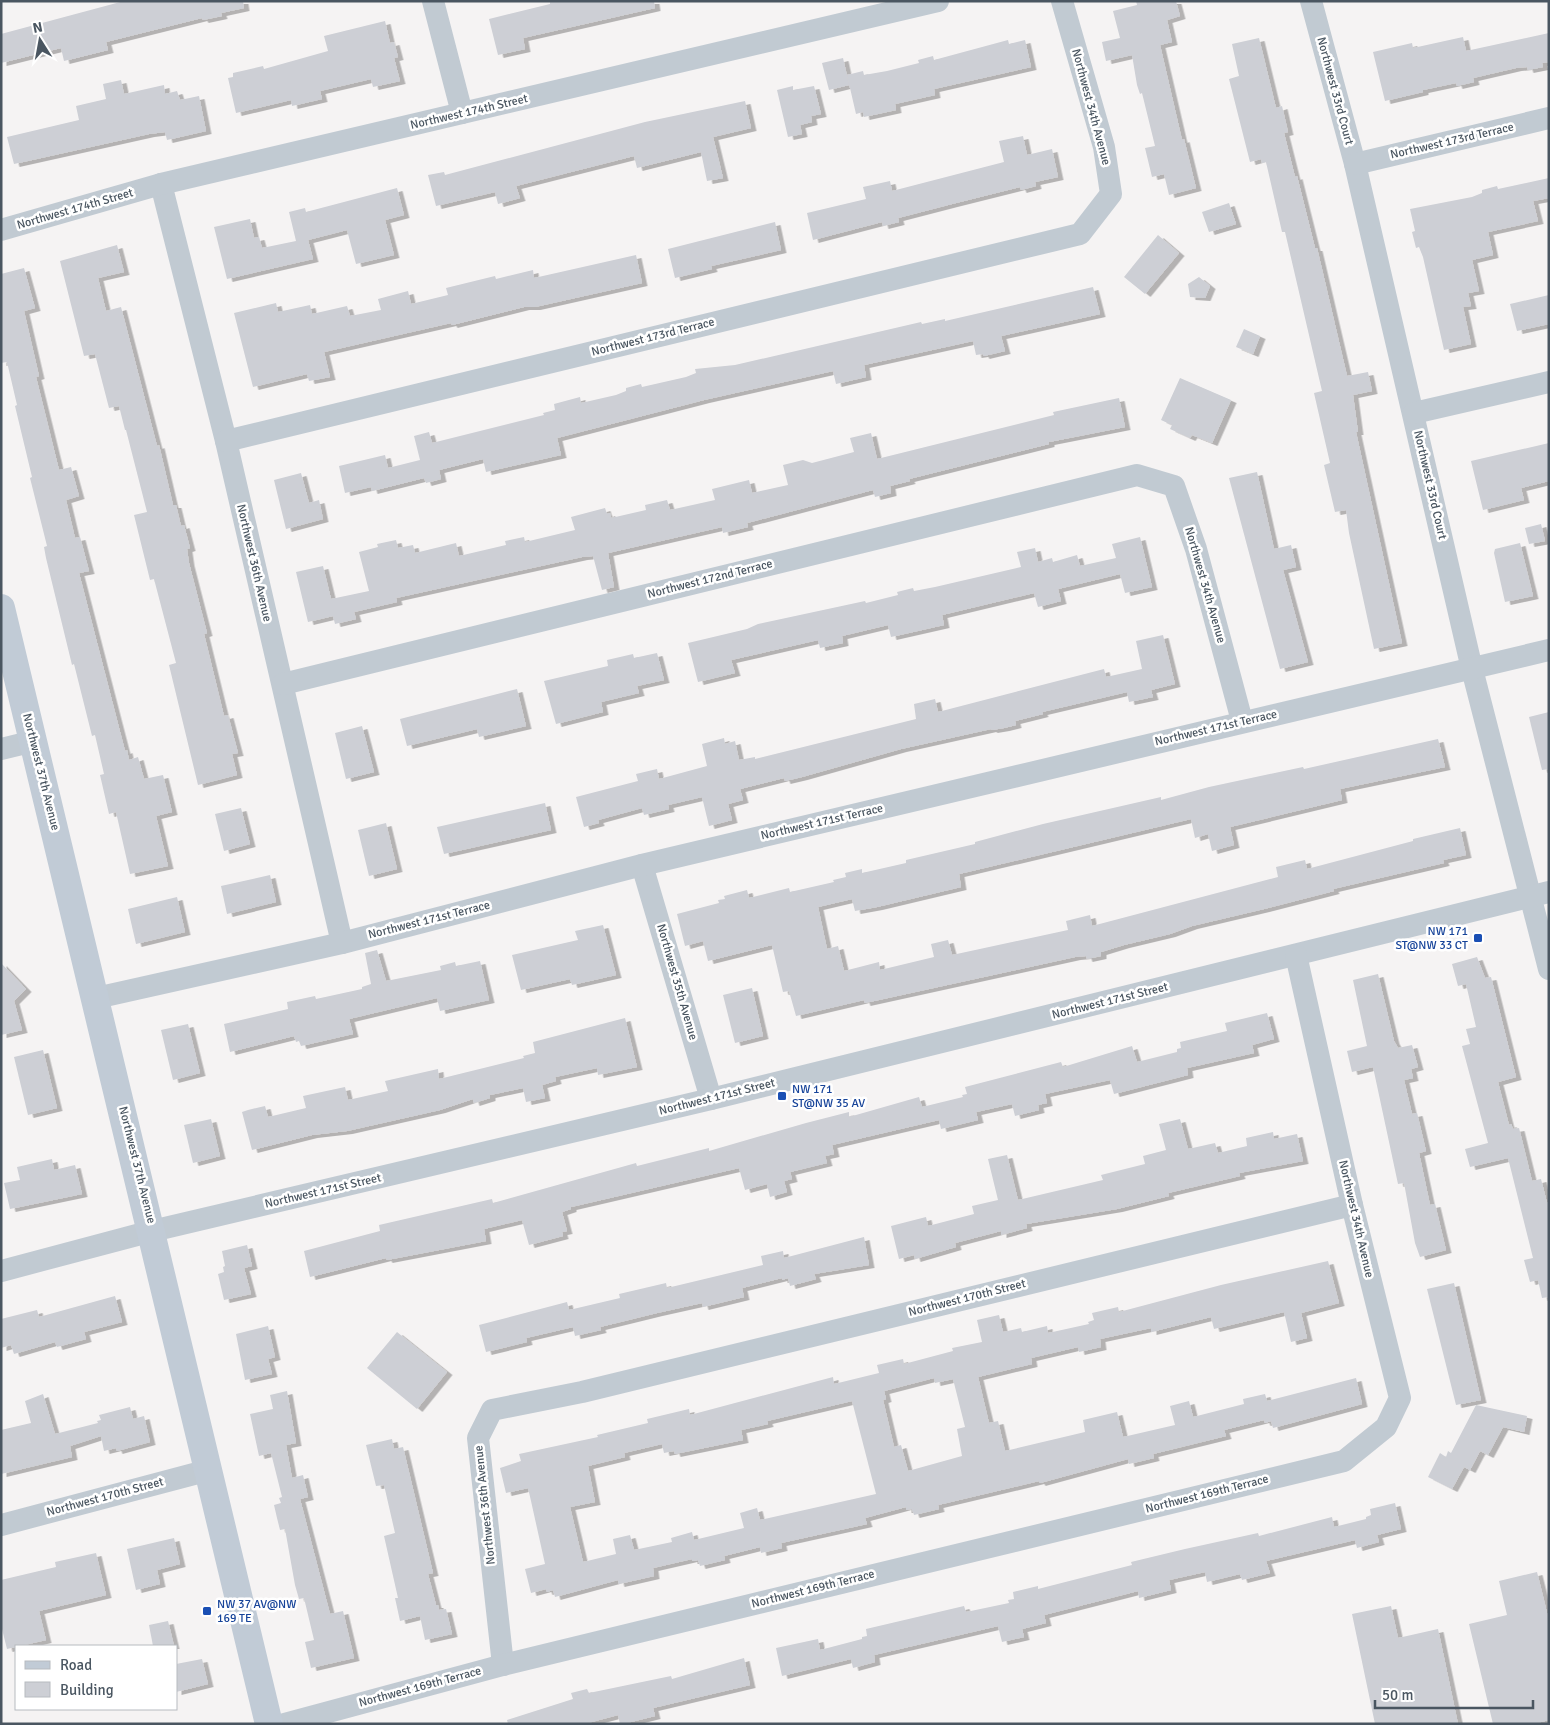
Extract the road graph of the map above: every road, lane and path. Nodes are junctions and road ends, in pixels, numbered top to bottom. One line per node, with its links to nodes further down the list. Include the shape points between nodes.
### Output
1 (433, 1): 5 (street)
2 (938, 1): 5 (street, Northwest 174th Street)
3 (1062, 1): 10 (street, Northwest 34th Avenue, via 1104,147 1111,194)
4 (1311, 1): 7 (street, Northwest 33rd Court)
5 (462, 113): 8 (street, Northwest 174th Street)
6 (1549, 118): 7 (street, Northwest 173rd Terrace)
7 (1355, 164): 12 (street, Northwest 33rd Court)
8 (161, 184): 9 (street, Northwest 174th Street); 13 (street, Northwest 36th Avenue)
9 (1, 230)
10 (1080, 234): 13 (street, Northwest 173rd Terrace)
11 (1549, 382): 12 (street)
12 (1414, 413): 17 (street, Northwest 33rd Court)
13 (226, 440): 18 (street, Northwest 36th Avenue)
14 (1137, 475): 18 (street, Northwest 172nd Terrace); 19 (street, Northwest 34th Avenue, via 1174,486 1196,549)
15 (1, 608): 20 (main road, Northwest 37th Avenue)
16 (1549, 650): 17 (street, Northwest 171st Terrace)
17 (1472, 669): 19 (street, Northwest 171st Terrace); 23 (street, Northwest 33rd Court)
18 (283, 684): 24 (street, Northwest 36th Avenue)
19 (1242, 722): 22 (street, Northwest 171st Terrace)
20 (34, 742): 21 (street); 27 (main road, Northwest 37th Avenue)
21 (1, 749)
22 (642, 865): 24 (street, Northwest 171st Terrace); 28 (street, Northwest 35th Avenue)
23 (1539, 895): 25 (street, Northwest 171st Street); 26 (street, Northwest 33rd Court)
24 (342, 943): 27 (street, Northwest 171st Terrace)
25 (1296, 955): 28 (street, Northwest 171st Street); 29 (street, Northwest 34th Avenue)
26 (1549, 969)
27 (96, 998): 30 (main road, Northwest 37th Avenue)
28 (711, 1099): 30 (street, Northwest 171st Street)
29 (1352, 1204): 32 (street, Northwest 170th Street); 33 (street, Northwest 34th Avenue, via 1400,1398 1386,1427)
30 (152, 1231): 31 (street, Northwest 171st Street); 34 (main road, Northwest 37th Avenue)
31 (1, 1271)
32 (582, 1392): 36 (street, Northwest 36th Avenue, via 492,1410 478,1438)
33 (1344, 1461): 36 (street, Northwest 169th Terrace)
34 (209, 1470): 35 (street, Northwest 170th Street); 37 (main road, Northwest 37th Avenue)
35 (1, 1525)
36 (503, 1665): 38 (street, Northwest 169th Terrace)
37 (269, 1724)
38 (284, 1724)

